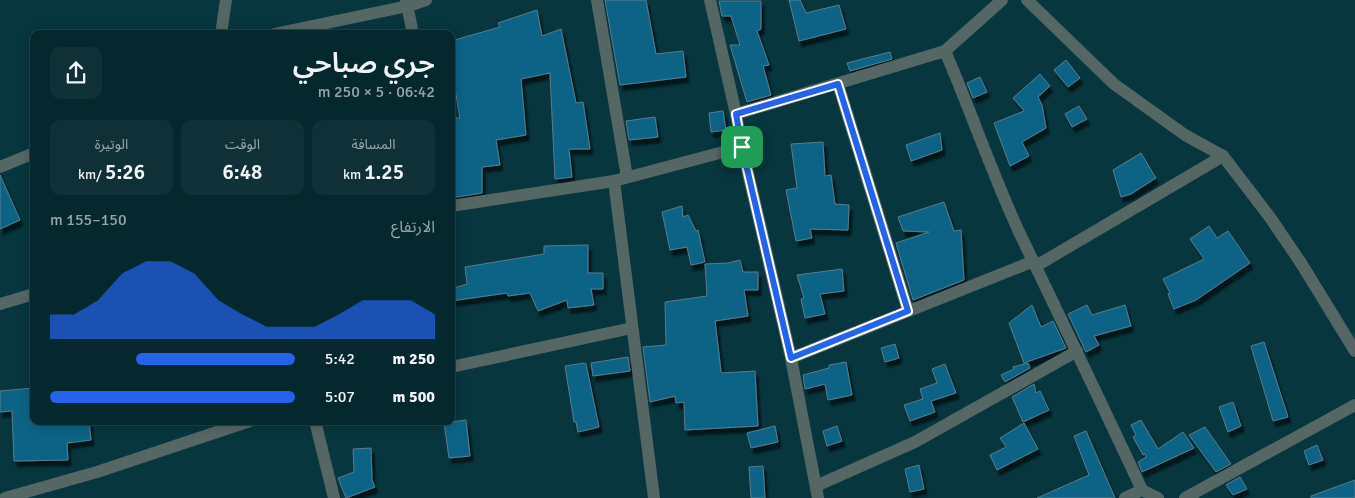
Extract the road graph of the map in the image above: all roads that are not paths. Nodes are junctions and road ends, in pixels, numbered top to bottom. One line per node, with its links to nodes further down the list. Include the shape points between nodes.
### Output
1 (226, 0): 8 (street)
2 (426, 0): 7 (street)
3 (597, 0): 18 (street)
4 (710, 0): 13 (street)
5 (1002, 0): 11 (street)
6 (1028, 0): 16 (street, via 1114,84 1185,135)
7 (407, 3): 9 (street); 10 (street)
8 (222, 30)
9 (291, 30)
10 (412, 30)
11 (945, 51): 12 (street); 21 (street, via 999,186)
12 (838, 84): 13 (street); 24 (street)
13 (736, 114): 14 (street)
14 (742, 147): 18 (street); 28 (street)
15 (30, 155): 17 (street)
16 (1223, 156): 21 (street); 27 (street, via 1301,263)
17 (0, 167)
18 (627, 177): 19 (street)
19 (614, 181): 20 (street); 25 (street)
20 (455, 205)
21 (1035, 263): 24 (street); 26 (street)
22 (30, 295): 23 (street)
23 (0, 304)
24 (908, 311): 28 (street)
25 (632, 328): 29 (street); 37 (street)
26 (1078, 351): 33 (street); 34 (street, via 915,442)
27 (1355, 351)
28 (791, 358): 34 (street)
29 (455, 365)
30 (1355, 405): 40 (street)
31 (238, 425): 35 (street, via 97,472)
32 (316, 425): 36 (street)
33 (1142, 490): 38 (street); 39 (street)
34 (817, 492)
35 (5, 498)
36 (334, 498)
37 (654, 498)
38 (1124, 498)
39 (1158, 498)
40 (1185, 498)

